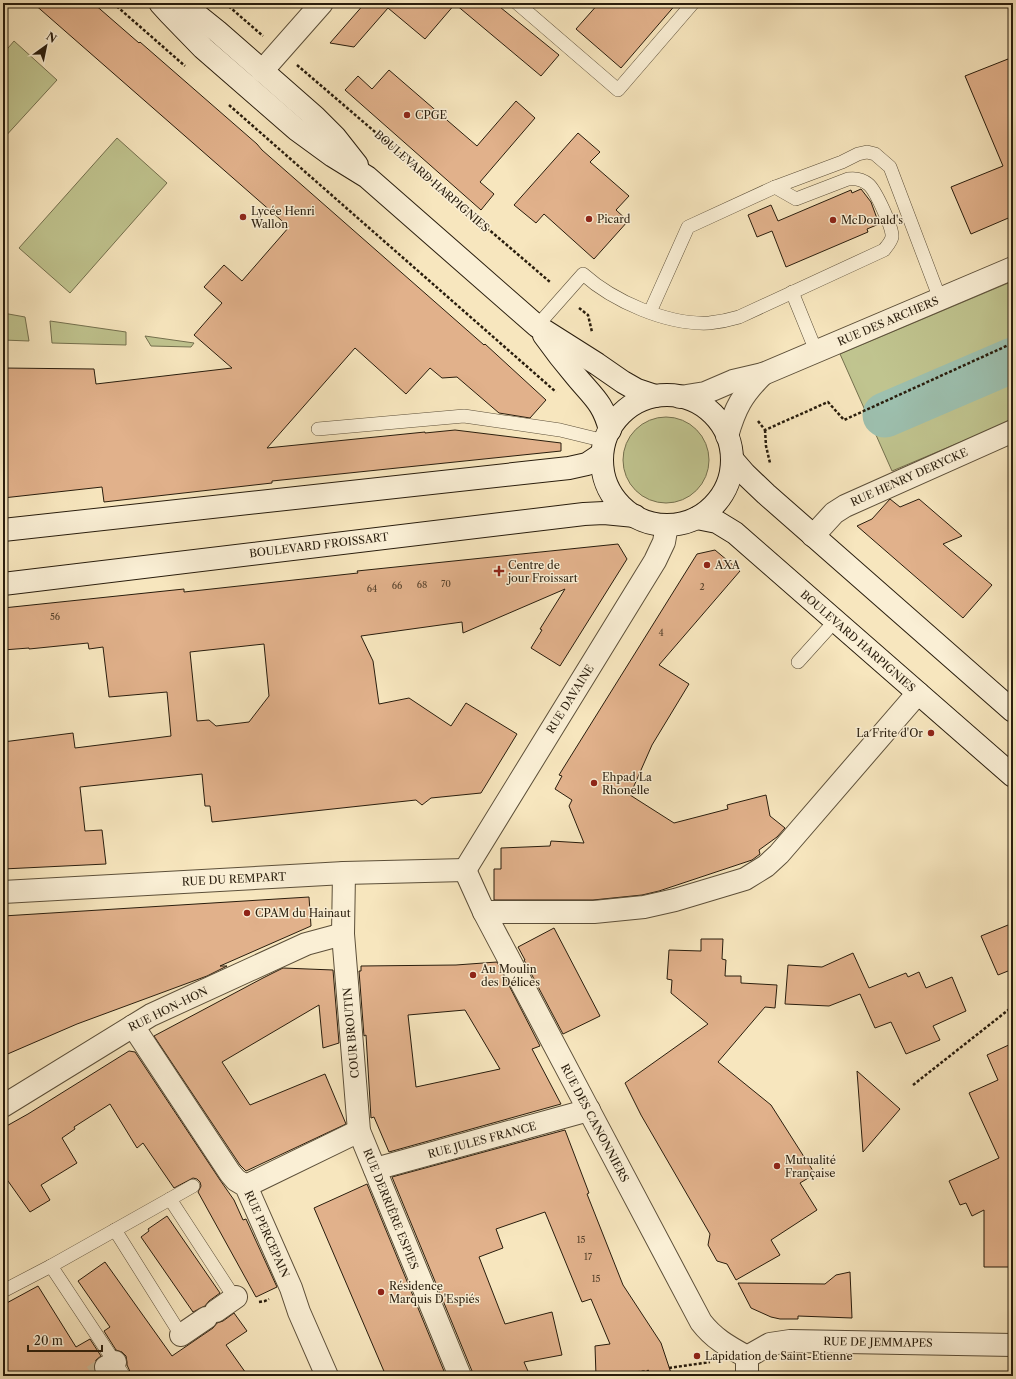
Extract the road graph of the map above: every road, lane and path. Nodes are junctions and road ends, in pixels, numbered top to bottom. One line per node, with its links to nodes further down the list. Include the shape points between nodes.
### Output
1 (113, 3): 10 (path)
2 (160, 3): 12 (street, BOULEVARD HARPIGNIES, via 203,48 296,129)
3 (182, 3): 9 (street, BOULEVARD HARPIGNIES)
4 (225, 3): 8 (path, BOULEVARD HARPIGNIES)
5 (322, 3): 8 (street)
6 (517, 3): 7 (lane, via 618,90)
7 (693, 3)
8 (280, 50): 9 (street); 16 (path, BOULEVARD HARPIGNIES)
9 (262, 70): 12 (street, BOULEVARD HARPIGNIES, via 326,128)
10 (190, 71)
11 (226, 102): 24 (path)
12 (367, 177): 19 (street, BOULEVARD HARPIGNIES)
13 (775, 187): 15 (lane, via 796,199 848,179 863,180 875,192 891,230 892,238 884,250); 17 (lane, via 858,154 875,154 890,166); 18 (lane, via 688,227)
14 (1013, 268): 17 (street, RUE DES ARCHERS)
15 (792, 292): 18 (lane, via 739,317 724,321 692,322); 22 (lane)
16 (565, 295): 18 (lane, via 583,274 614,297); 19 (lane); 20 (path, BOULEVARD HARPIGNIES, via 588,315)
17 (940, 299): 22 (street, RUE DES ARCHERS)
18 (650, 312)
19 (537, 326): 25 (street, BOULEVARD HARPIGNIES, via 623,382); 32 (street, BOULEVARD HARPIGNIES, via 601,406 606,416)
20 (593, 337)
21 (1013, 343): 29 (path, via 844,420 828,402)
22 (816, 351): 23 (street, RUE DES ARCHERS)
23 (763, 374): 26 (street, RUE DES ARCHERS, via 733,381 705,393); 27 (street, RUE DES ARCHERS)
24 (559, 395)
25 (655, 396): 26 (street, BOULEVARD HARPIGNIES); 32 (street, BOULEVARD HARPIGNIES, via 639,401 619,416)
26 (680, 397): 31 (street, BOULEVARD HARPIGNIES, via 709,410 720,422)
27 (740, 402): 29 (path); 31 (street, RUE DES ARCHERS)
28 (318, 429): 32 (lane, via 464,416 560,430)
29 (765, 430): 34 (path, via 769,462)
30 (1013, 431): 39 (street, RUE HENRY DERYCKE, via 845,506 834,513)
31 (727, 436): 33 (street, BOULEVARD HARPIGNIES)
32 (606, 442): 35 (street, BOULEVARD HARPIGNIES, via 602,462 605,478 611,493); 38 (street, via 587,464 569,468)
33 (732, 460): 36 (street, BOULEVARD HARPIGNIES, via 725,490 710,508); 39 (street)
34 (774, 467)
35 (635, 516): 37 (street, BOULEVARD HARPIGNIES); 40 (street, BOULEVARD FROISSART, via 604,512 584,514)
36 (697, 518): 37 (street, BOULEVARD HARPIGNIES); 41 (street, BOULEVARD HARPIGNIES, via 717,522 730,529)
37 (667, 525): 46 (street, RUE DAVAINE, via 664,542 655,561)
38 (3, 530)
39 (813, 536): 44 (street)
40 (3, 584)
41 (835, 621): 42 (lane); 43 (street, BOULEVARD HARPIGNIES)
42 (798, 662)
43 (918, 693): 45 (street, BOULEVARD HARPIGNIES); 49 (street, via 779,854 745,879 675,900 628,910)
44 (1013, 711)
45 (1013, 776)
46 (465, 870): 47 (street, RUE DU REMPART); 49 (street, RUE DES CANONNIERS)
47 (344, 873): 48 (street, RUE DU REMPART); 50 (street, COUR BROUTIN)
48 (3, 892)
49 (484, 912): 55 (street, RUE DES CANONNIERS)
50 (343, 934): 52 (street, RUE HON-HON, via 306,944); 56 (street, COUR BROUTIN)
51 (1012, 1007): 53 (path)
52 (133, 1026): 54 (street, RUE HON-HON); 59 (street, RUE PERCEPAIN, via 221,1168)
53 (913, 1085)
54 (3, 1106)
55 (589, 1110): 57 (street, RUE JULES FRANCE); 68 (street, RUE DES CANONNIERS, via 701,1322 708,1332)
56 (359, 1131): 57 (street, RUE DERRIÈRE ESPIES); 59 (street)
57 (375, 1169): 72 (street, RUE DERRIÈRE ESPIES)
58 (193, 1186): 60 (lane)
59 (246, 1186): 64 (street, RUE PERCEPAIN)
60 (170, 1199): 61 (lane); 65 (lane)
61 (115, 1230): 62 (lane); 66 (lane)
62 (52, 1266): 63 (lane); 69 (lane)
63 (5, 1286)
64 (291, 1288): 65 (path, via 265,1301 255,1302); 71 (street, RUE PERCEPAIN)
65 (234, 1296): 66 (street)
66 (181, 1335)
67 (1013, 1345): 68 (street, RUE DE JEMMAPES, via 790,1341 770,1344)
68 (747, 1367)
69 (115, 1369)
70 (648, 1371): 73 (path)
71 (327, 1376)
72 (460, 1376)
73 (607, 1376)

